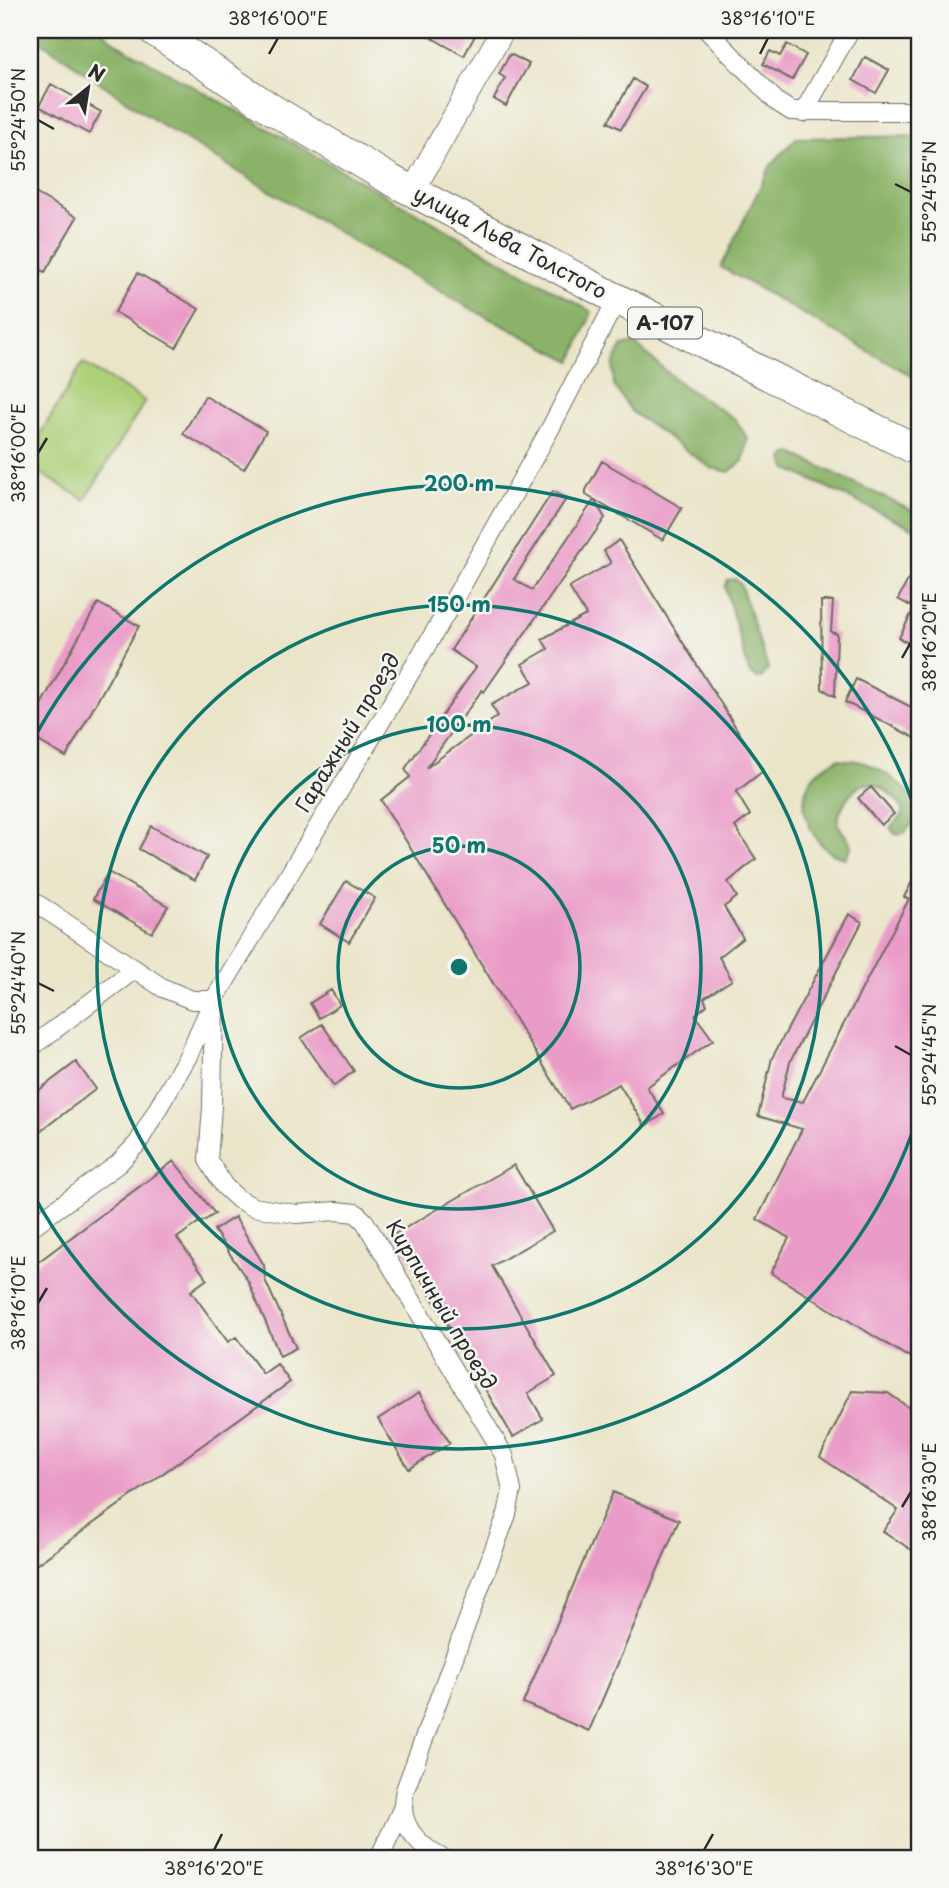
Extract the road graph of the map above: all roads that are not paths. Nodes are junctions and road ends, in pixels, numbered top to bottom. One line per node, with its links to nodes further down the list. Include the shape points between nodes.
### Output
1 (153, 30): 7 (highway, улица Льва Толстого / А-107, via 273,110)
2 (503, 30): 7 (street)
3 (707, 30): 6 (street, via 777,102)
4 (850, 30): 6 (street)
5 (919, 111): 6 (street)
6 (803, 113)
7 (412, 192): 8 (highway, улица Льва Толстого / А-107)
8 (617, 299): 9 (highway, улица Льва Толстого / А-107); 12 (street, Гаражный проезд, via 452,603)
9 (919, 451)
10 (30, 899): 11 (street)
11 (135, 969): 12 (street, via 192,1000); 13 (street)
12 (214, 1000): 14 (street, Гаражный проезд, via 138,1143 118,1164); 15 (street, Кирпичный проезд, via 208,1160 224,1186 253,1207 296,1214 356,1213 504,1455 512,1490 507,1514 405,1790)
13 (30, 1048)
14 (30, 1228)
15 (402, 1809): 16 (street); 17 (street, via 411,1833)
16 (379, 1858)
17 (442, 1858)

